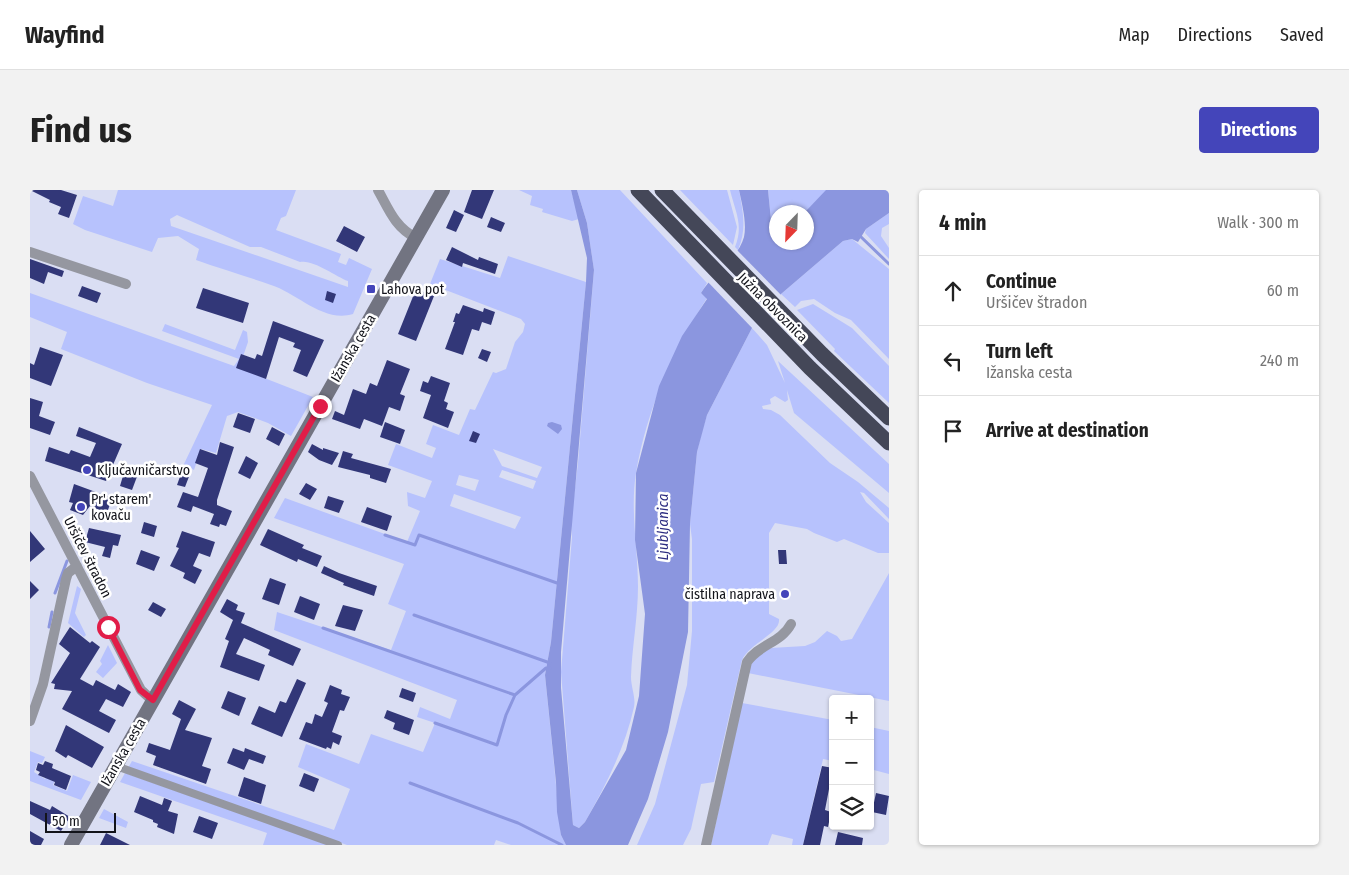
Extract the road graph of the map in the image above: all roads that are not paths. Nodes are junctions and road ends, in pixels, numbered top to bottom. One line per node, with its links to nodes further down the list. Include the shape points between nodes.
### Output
1 (378, 190): 5 (street, via 399,227)
2 (442, 190): 5 (main road, Ižanska cesta)
3 (638, 190): 9 (highway, Južna obvoznica, via 810,368)
4 (662, 190): 8 (highway, Južna obvoznica)
5 (416, 238): 13 (main road, Ižanska cesta)
6 (30, 252): 7 (street)
7 (126, 284)
8 (889, 418)
9 (889, 443)
10 (30, 476): 11 (street, Uršičev štradon)
11 (77, 566): 13 (street, Uršičev štradon, via 140,690); 14 (street, via 66,579 44,684)
12 (790, 624): 18 (street, via 780,639 764,644 747,662)
13 (153, 700): 15 (main road, Ižanska cesta)
14 (30, 720)
15 (116, 766): 16 (main road, Ižanska cesta); 17 (street)
16 (70, 845)
17 (338, 845)
18 (706, 845)

